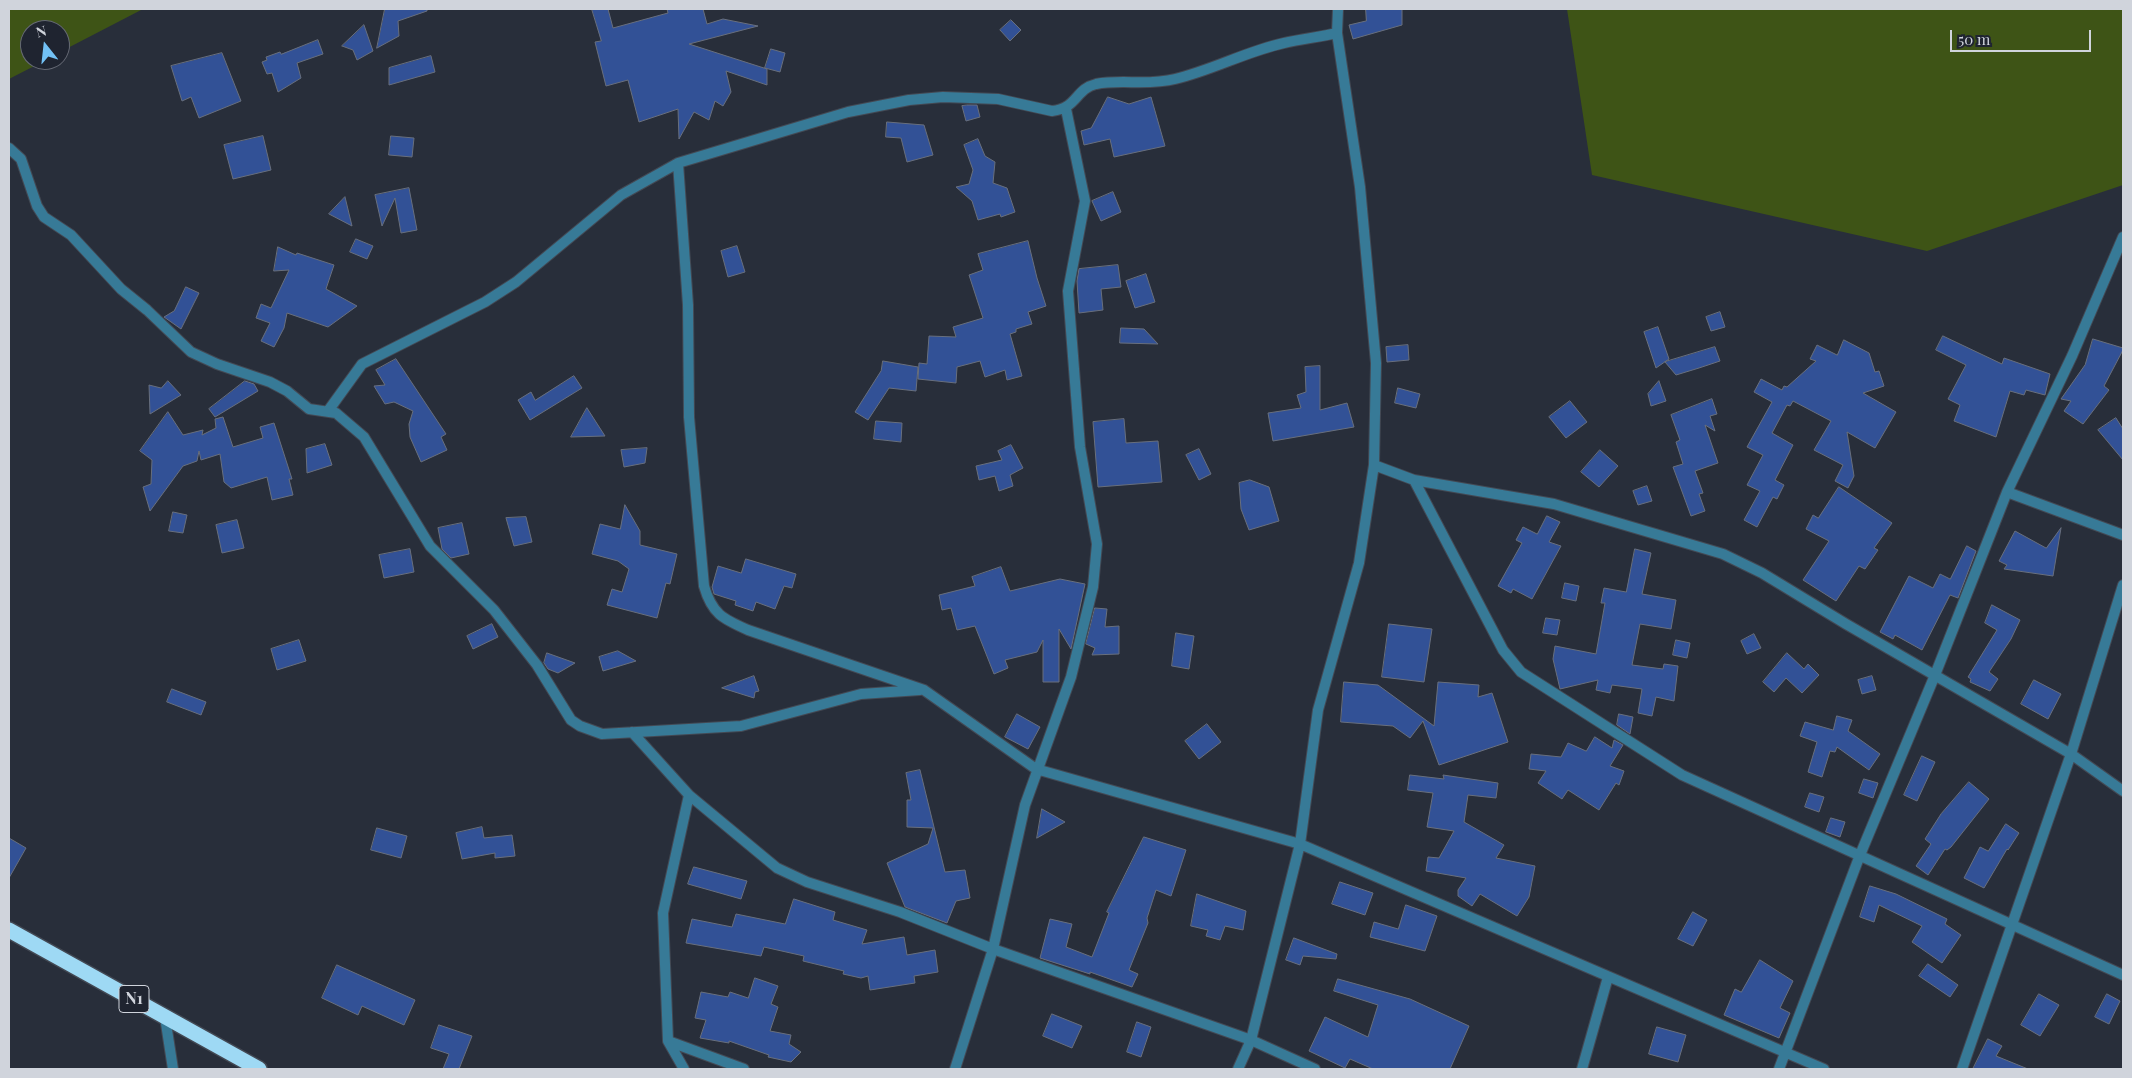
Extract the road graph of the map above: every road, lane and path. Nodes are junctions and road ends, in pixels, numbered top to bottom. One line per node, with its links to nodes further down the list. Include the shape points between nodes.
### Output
1 (1338, 9): 2 (street)
2 (1337, 34): 3 (street, via 1284,43 1174,79 1090,86); 8 (street, via 1360,187 1376,363)
3 (1066, 109): 5 (street, via 1052,111 998,99 909,100 848,112); 17 (street, via 1086,201 1068,291 1080,447 1097,544 1093,586 1071,677)
4 (9, 148): 7 (street, via 21,160 44,217 71,236 122,289 191,352 287,390 309,409)
5 (678, 163): 7 (street, via 621,195 516,282 485,302 362,364); 14 (street, via 688,314 689,417 704,586 708,600 721,616 748,630)
6 (2123, 237): 10 (street, via 2072,356)
7 (328, 411): 15 (street, via 344,418 364,437 430,546 494,610 538,665 571,720 602,734)
8 (1374, 465): 9 (street); 20 (street, via 1359,563 1318,710)
9 (1414, 480): 13 (street, via 1554,504 1723,554 1762,573); 21 (street, via 1503,650 1521,672 1682,775)
10 (2007, 492): 11 (street); 13 (street)
11 (2123, 535)
12 (2123, 585): 16 (street)
13 (1935, 675): 16 (street); 21 (street)
14 (924, 690): 15 (street, via 860,694 741,726); 17 (street)
15 (632, 732): 19 (street)
16 (2071, 754): 18 (street); 22 (street)
17 (1036, 769): 20 (street); 24 (street, via 1024,805)
18 (2123, 791)
19 (689, 795): 24 (street, via 777,868 807,882 900,912); 29 (street, via 663,913)
20 (1300, 844): 26 (street); 28 (street)
21 (1860, 856): 22 (street); 30 (street)
22 (2011, 926): 25 (street); 41 (street)
23 (9, 930): 27 (highway, N1)
24 (993, 949): 28 (street); 35 (street)
25 (2123, 976)
26 (1608, 977): 30 (street); 38 (street)
27 (165, 1016): 31 (street); 32 (highway, N1)
28 (1250, 1040): 36 (street); 37 (street)
29 (668, 1042): 33 (street); 34 (street)
30 (1786, 1053): 39 (street); 40 (street)
31 (173, 1069)
32 (260, 1069)
33 (684, 1069)
34 (744, 1069)
35 (956, 1069)
36 (1238, 1069)
37 (1315, 1069)
38 (1582, 1069)
39 (1779, 1069)
40 (1824, 1069)
41 (1962, 1069)

